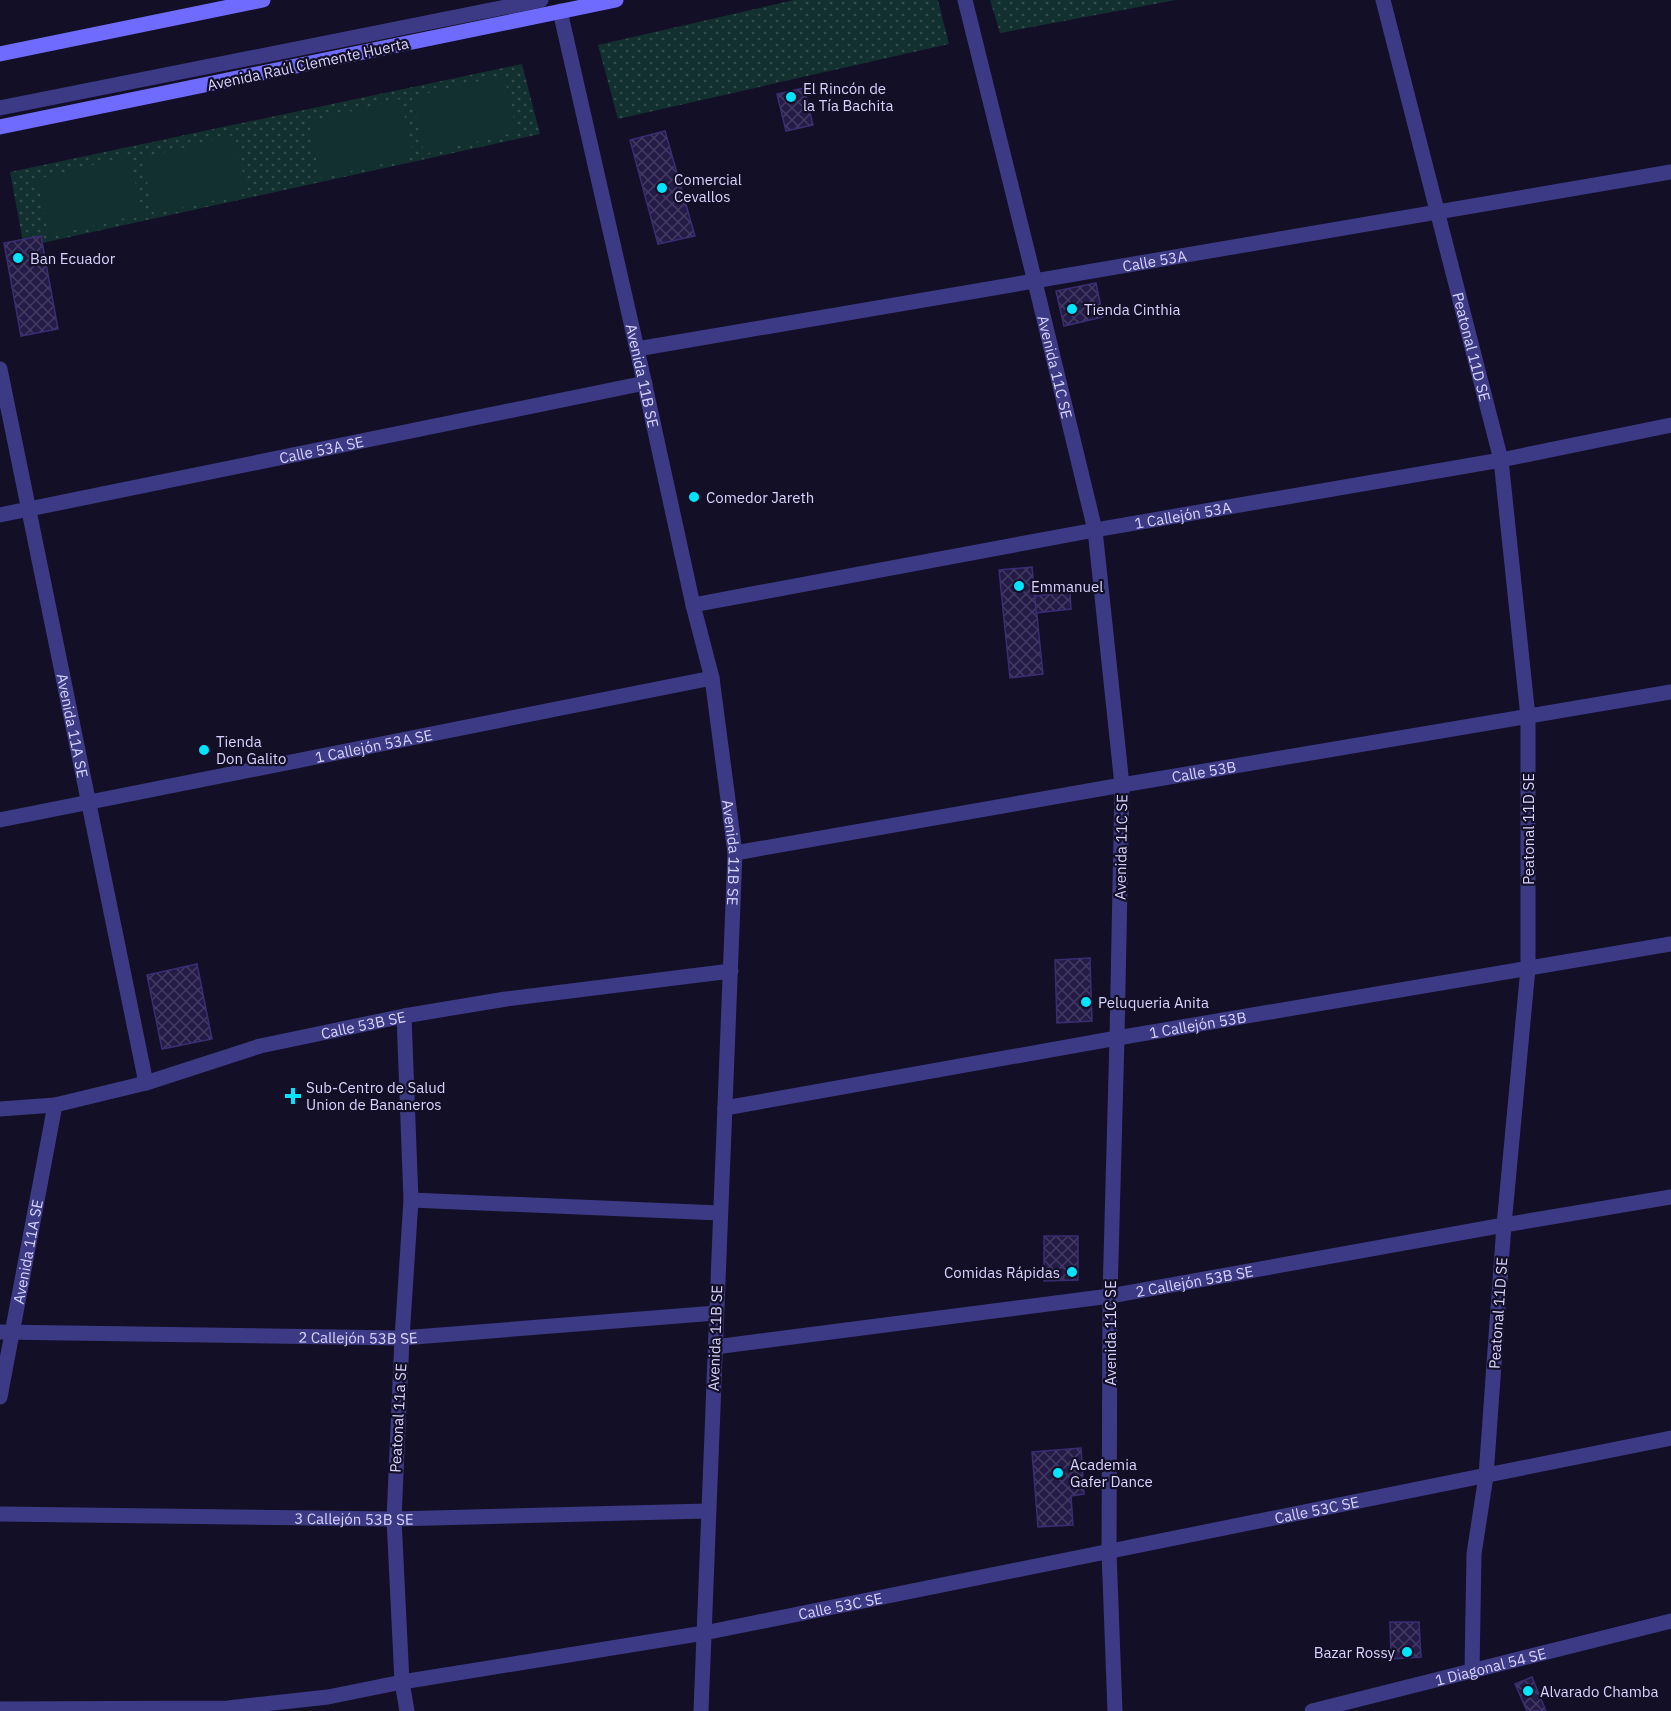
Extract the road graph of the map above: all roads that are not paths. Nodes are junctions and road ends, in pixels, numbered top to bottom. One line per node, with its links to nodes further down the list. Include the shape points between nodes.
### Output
1 (263, 0): 7 (main road)
2 (541, 0): 8 (street)
3 (616, 0): 6 (main road, Avenida Raúl Clemente Huerta)
4 (965, 0): 12 (street, Avenida 11C SE)
5 (1383, 0): 11 (street, Peatonal 11D SE)
6 (561, 11): 9 (main road, Avenida Raúl Clemente Huerta); 13 (street, Avenida 11B SE)
7 (0, 54)
8 (0, 108)
9 (0, 127)
10 (1671, 172): 11 (street, Calle 53A)
11 (1438, 211): 12 (street, Calle 53A); 17 (street, Peatonal 11D SE)
12 (1035, 282): 13 (street, Calle 53A); 20 (street, Avenida 11C SE)
13 (637, 349): 15 (street, Avenida 11B SE)
14 (0, 369): 18 (street, Avenida 11A SE)
15 (645, 383): 18 (street, Calle 53A SE); 21 (street, Avenida 11B SE)
16 (1671, 425): 17 (street, 1 Callejón 53A)
17 (1501, 460): 20 (street, 1 Callejón 53A); 24 (street, Peatonal 11D SE)
18 (29, 509): 19 (street, Calle 53A SE); 26 (street, Avenida 11A SE)
19 (0, 515)
20 (1095, 530): 21 (street, 1 Callejón 53A); 25 (street, Avenida 11C SE)
21 (693, 605): 22 (street, Avenida 11B SE)
22 (712, 678): 26 (street, 1 Callejón 53A SE); 28 (street, Avenida 11B SE)
23 (1671, 692): 24 (street, Calle 53B)
24 (1528, 717): 25 (street, Calle 53B); 30 (street, Peatonal 11D SE)
25 (1122, 785): 28 (street, Calle 53B); 33 (street, Avenida 11C SE)
26 (89, 802): 27 (street, 1 Callejón 53A SE); 34 (street, Avenida 11A SE)
27 (0, 820)
28 (735, 853): 31 (street, Avenida 11B SE)
29 (1671, 944): 30 (street, 1 Callejón 53B)
30 (1528, 969): 33 (street, 1 Callejón 53B); 41 (street, Peatonal 11D SE)
31 (731, 971): 32 (street, Calle 53B SE); 36 (street, Avenida 11B SE)
32 (404, 1016): 34 (street, Calle 53B SE, via 260,1046); 39 (street, Peatonal 11a SE)
33 (1117, 1038): 36 (street, 1 Callejón 53B); 42 (street, Avenida 11C SE)
34 (147, 1083): 35 (street, Calle 53B SE)
35 (55, 1105): 37 (street, Calle 53B SE); 44 (street, Avenida 11A SE)
36 (725, 1108): 40 (street, Avenida 11B SE)
37 (0, 1109)
38 (1671, 1197): 41 (street, 2 Callejón 53B SE)
39 (411, 1200): 40 (street); 45 (street, Peatonal 11a SE)
40 (720, 1213): 43 (street, Avenida 11B SE)
41 (1504, 1225): 42 (street, 2 Callejón 53B SE); 49 (street, Peatonal 11D SE)
42 (1110, 1296): 46 (street, 2 Callejón 53B SE); 53 (street, Avenida 11C SE)
43 (716, 1313): 45 (street, 2 Callejón 53B SE); 46 (street, Avenida 11B SE)
44 (6, 1332): 45 (street, 2 Callejón 53B SE); 47 (street, Avenida 11A SE)
45 (402, 1338): 52 (street, Peatonal 11a SE)
46 (715, 1347): 50 (street, Avenida 11B SE)
47 (0, 1397)
48 (1671, 1438): 49 (street, Calle 53C SE)
49 (1486, 1476): 53 (street, Calle 53C SE); 56 (street, Peatonal 11D SE, via 1474,1554)
50 (708, 1511): 52 (street, 3 Callejón 53B SE); 55 (street, Avenida 11B SE)
51 (0, 1514): 52 (street, 3 Callejón 53B SE)
52 (394, 1520): 57 (street, Peatonal 11a SE)
53 (1110, 1552): 55 (street, Calle 53C SE); 61 (street, Avenida 11C SE)
54 (1671, 1621): 56 (street, 1 Diagonal 54 SE)
55 (704, 1633): 57 (street, Calle 53C SE); 60 (street, Avenida 11B SE)
56 (1472, 1671): 62 (street, 1 Diagonal 54 SE)
57 (402, 1682): 58 (street, Calle 53C SE, via 228,1708); 59 (street, Peatonal 11a SE)
58 (0, 1709)
59 (407, 1711)
60 (701, 1711)
61 (1115, 1711)
62 (1312, 1711)

